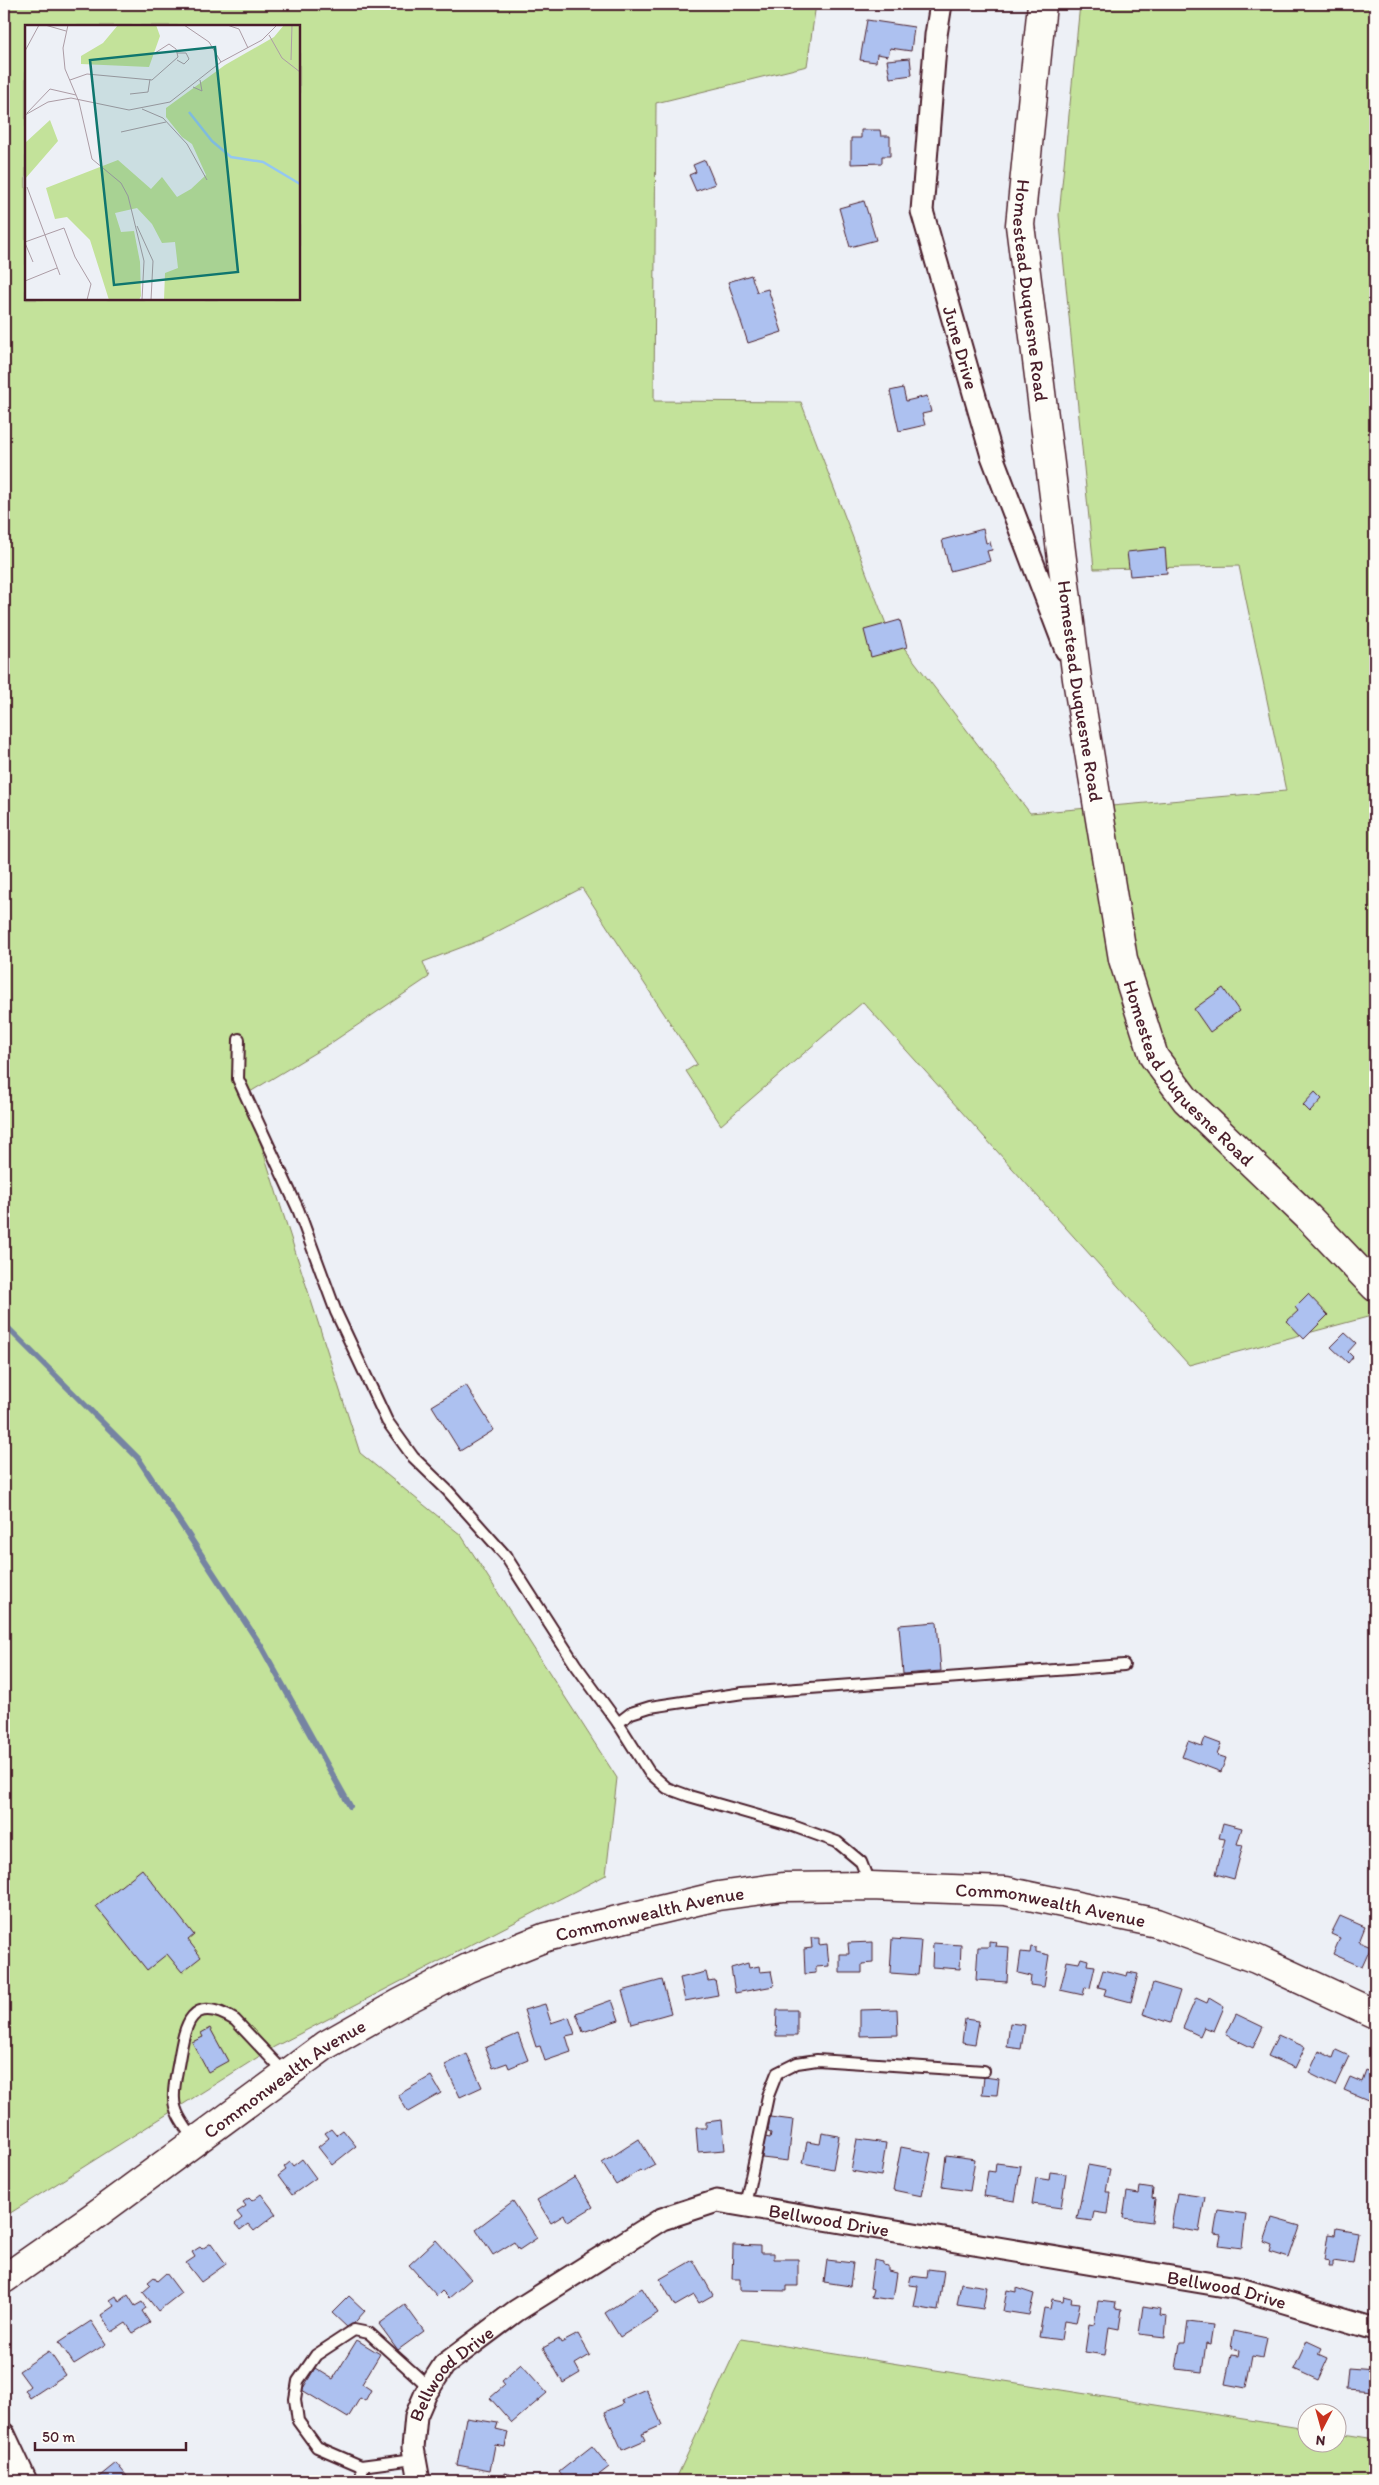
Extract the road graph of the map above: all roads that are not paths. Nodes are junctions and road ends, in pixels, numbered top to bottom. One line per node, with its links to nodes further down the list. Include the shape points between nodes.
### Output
1 (941, 4): 3 (street, June Drive, via 922,211 992,456)
2 (1042, 4): 3 (street, Homestead Duquesne Road, via 1020,225)
3 (1077, 679): 5 (street, Homestead Duquesne Road, via 1123,959 1154,1057 1186,1100 1308,1217)
4 (238, 1039): 7 (lane, via 238,1079 298,1209 336,1312 388,1421 413,1457 505,1554 575,1664)
5 (1375, 1287)
6 (1124, 1665): 7 (lane, via 744,1693 650,1707 631,1713)
7 (618, 1723): 8 (lane, via 649,1772 667,1788 837,1842 861,1862)
8 (870, 1886): 9 (street, Commonwealth Avenue, via 1006,1891 1157,1923 1256,1959); 11 (street, Commonwealth Avenue, via 783,1887 718,1896 546,1937 468,1968 400,2003 326,2045)
9 (1375, 2014)
10 (984, 2071): 13 (lane, via 817,2060 797,2063 777,2073 768,2096)
11 (286, 2074): 12 (street, Commonwealth Avenue); 12 (lane, via 225,2013 206,2009 193,2014 184,2029 174,2100)
12 (195, 2141): 14 (street, Commonwealth Avenue)
13 (746, 2205): 15 (street, Bellwood Drive, via 1237,2288); 16 (street, Bellwood Drive, via 717,2201 662,2219 516,2310 444,2365)
14 (4, 2279)
15 (1375, 2329)
16 (430, 2388): 18 (street, Bellwood Drive, via 416,2416); 19 (lane, via 369,2333 354,2330 316,2355 298,2381 295,2399 298,2421 317,2447)
17 (4, 2434): 20 (street)
18 (414, 2459): 19 (lane); 22 (street, Bellwood Drive)
19 (361, 2466): 21 (lane)
20 (26, 2481)
21 (363, 2481)
22 (418, 2481)

